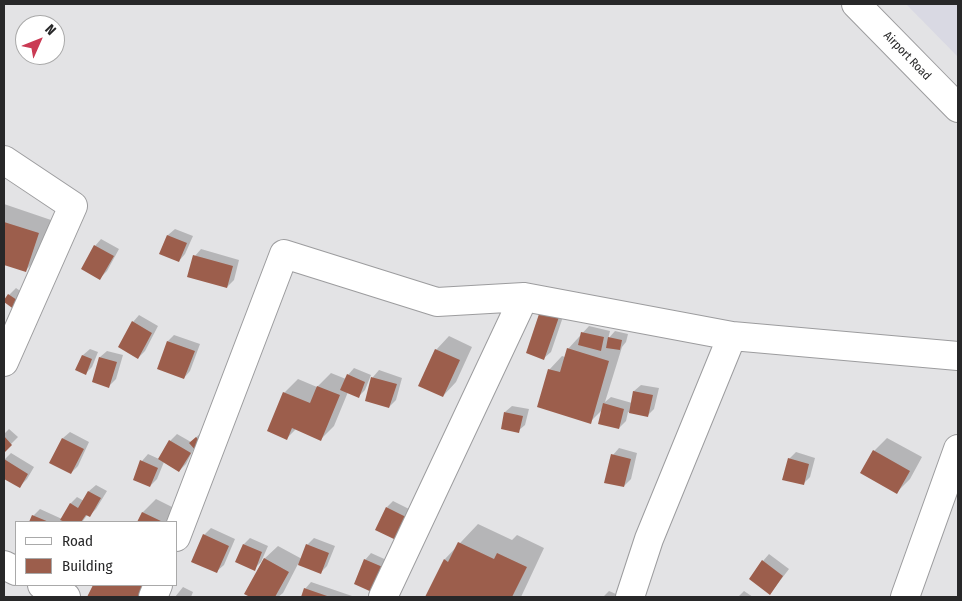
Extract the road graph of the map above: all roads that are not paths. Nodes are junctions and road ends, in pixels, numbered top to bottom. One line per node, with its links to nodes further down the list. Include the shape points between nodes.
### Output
1 (856, 4): 2 (street, Airport Road)
2 (958, 108)
3 (4, 160): 7 (street, via 73,206)
4 (524, 297): 5 (street); 9 (street, via 437,302 284,254); 12 (street)
5 (732, 336): 6 (street); 13 (street, via 649,539)
6 (958, 356)
7 (4, 362)
8 (958, 449): 14 (street)
9 (178, 532)
10 (44, 586): 11 (street)
11 (66, 597)
12 (383, 597)
13 (630, 597)
14 (905, 597)

